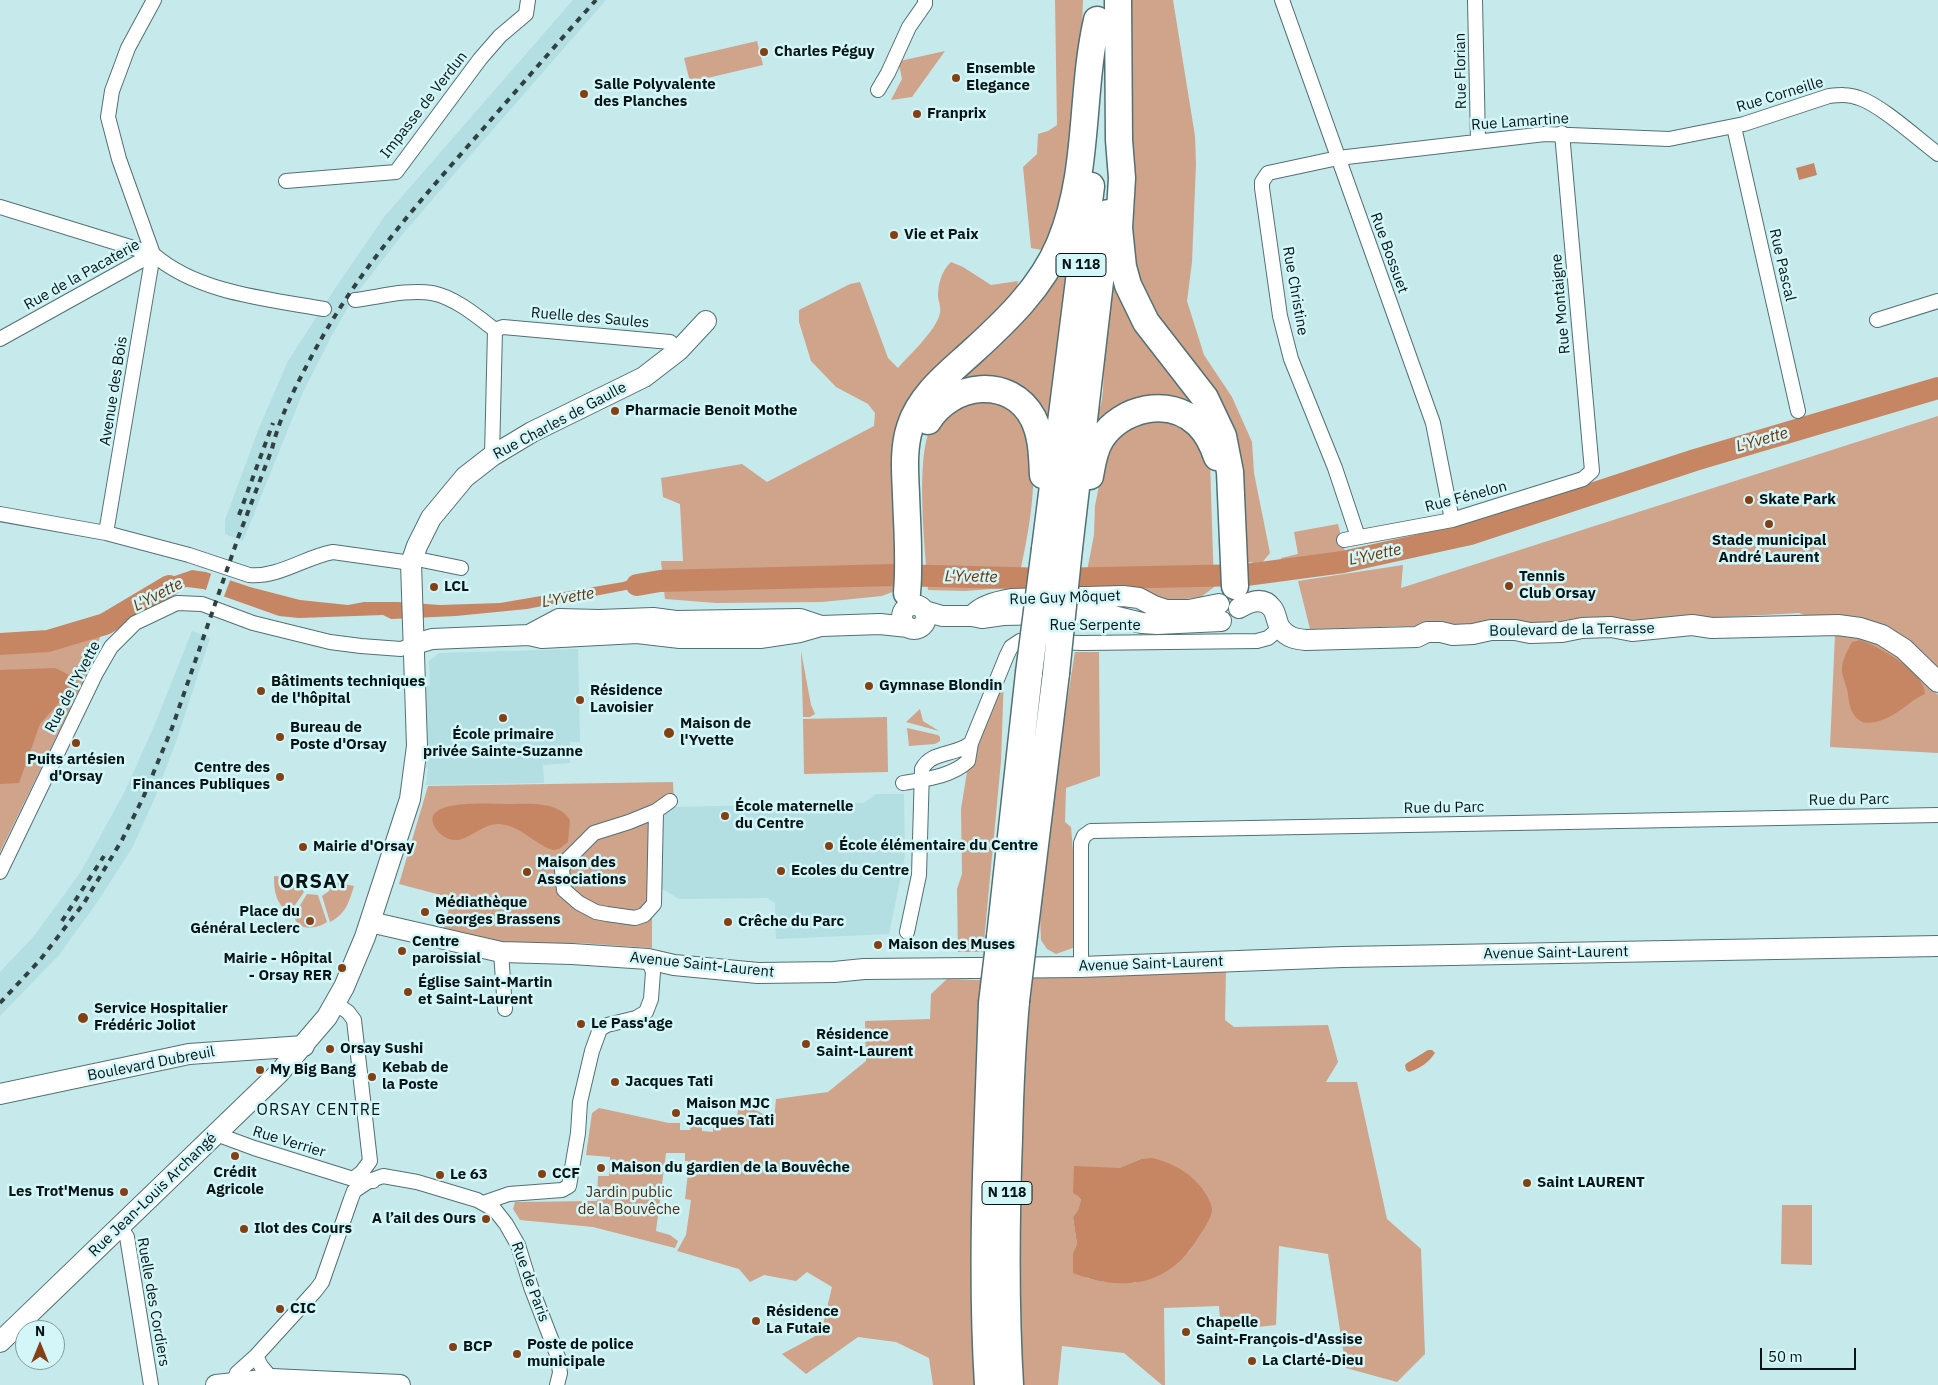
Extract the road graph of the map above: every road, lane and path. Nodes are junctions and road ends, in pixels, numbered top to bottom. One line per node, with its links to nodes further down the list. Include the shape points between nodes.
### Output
1 (154, 0): 17 (street, via 128,48 112,91 108,117 119,159)
2 (528, 0): 15 (street, Impasse de Verdun, via 526,14 480,59 396,172)
3 (1118, 0): 11 (highway, N 118)
4 (1282, 0): 14 (street, Rue Bossuet)
5 (1476, 0): 12 (street, Rue Florian)
6 (928, 2): 8 (street, via 909,27)
7 (1096, 10): 29 (highway, N 118, via 1096,108 1090,199); 39 (highway, via 1081,162 1070,215 1059,244 1032,289 1002,324 928,395 910,424 904,464)
8 (878, 90)
9 (1734, 127): 10 (street, Rue Lamartine, via 1669,139); 13 (street, Rue Corneille, via 1828,96 1843,95 1871,103); 26 (street, Rue Pascal)
10 (1562, 134): 12 (street, Rue Lamartine); 28 (street, Rue Montaigne)
11 (1119, 140): 35 (highway, N 118); 38 (highway, via 1122,178 1119,228 1128,285 1146,322 1205,398 1223,436 1230,472)
12 (1478, 141): 14 (street, Rue Lamartine)
13 (1938, 154)
14 (1338, 158): 31 (street, Rue Bossuet, via 1433,423); 33 (street, Rue Christine, via 1268,173 1262,188 1280,316 1291,359 1335,468)
15 (286, 180)
16 (0, 207): 17 (street)
17 (153, 254): 20 (street, Rue de la Pacaterie, via 199,282); 24 (street, Rue de la Pacaterie); 32 (street, Avenue des Bois)
18 (355, 300): 23 (street, via 432,293 452,301)
19 (1938, 301): 21 (street)
20 (324, 309)
21 (1877, 320)
22 (706, 321): 25 (main road, Rue Charles de Gaulle)
23 (495, 330): 25 (street, Ruelle des Saules, via 503,327 670,342); 27 (street)
24 (0, 339)
25 (679, 350): 27 (main road, Rue Charles de Gaulle, via 644,377 532,432)
26 (1798, 411)
27 (492, 456): 36 (main road, Rue Charles de Gaulle, via 465,477 431,518)
28 (1592, 471): 31 (street, Rue Fénelon, via 1583,479)
29 (1050, 509): 35 (highway, N 118); 39 (highway, via 1044,494 1040,434 1023,405 1011,396 981,388 953,395 944,401 933,412 921,439 917,470)
30 (0, 514): 32 (street)
31 (1452, 520): 33 (street, Rue Fénelon)
32 (106, 533): 36 (street, via 258,576 333,552)
33 (1358, 537): 34 (street, Rue Fénelon)
34 (1344, 540)
35 (1057, 548): 38 (highway, via 1082,526 1093,460 1101,440 1116,423 1133,412 1153,407 1173,410 1196,422 1214,450 1219,470); 52 (highway, N 118, bridge, via 1030,673); 52 (highway, N 118, bridge, via 1056,673)
36 (412, 560): 37 (street); 41 (main road, Rue Charles de Gaulle)
37 (461, 568)
38 (1228, 593): 39 (main road, Rue Guy Môquet, via 1157,624 1101,613 982,618); 40 (main road, via 1272,608)
39 (916, 600): 41 (main road, Rue Guy Môquet, via 880,624 800,626 676,621 652,626 559,619 530,635 432,639)
40 (1280, 628): 42 (main road, Boulevard de la Terrasse, via 1288,636 1306,640 1417,637 1428,632 1453,635 1499,630 1530,633 1612,627 1632,631 1692,625 1712,628 1838,625 1882,635 1904,649); 43 (street, Rue Serpente, via 1268,638 1257,641 1020,641 1007,655)
41 (415, 644): 49 (street, Rue de l'Yvette, via 402,649 330,642 253,623 193,603 178,603 135,622 111,647 96,673); 50 (main road, Rue Charles de Gaulle, via 417,746 410,800)
42 (1938, 682)
43 (971, 743): 44 (street, via 926,762); 44 (street, Rue Serpente, via 968,761 962,766)
44 (921, 780): 45 (street, Rue Serpente); 51 (street, via 919,875)
45 (903, 783)
46 (670, 801): 47 (street)
47 (656, 811): 47 (street, via 654,904 644,915 635,918 596,912 564,890 562,870 565,862 594,832)
48 (1938, 815): 56 (street, Rue du Parc, via 1091,831 1081,843)
49 (0, 872)
50 (370, 922): 54 (main road, Avenue Saint-Laurent); 58 (main road, Rue Jean-Louis Archangé)
51 (907, 932)
52 (1012, 936): 57 (highway, N 118, bridge)
53 (1938, 946): 56 (main road, Avenue Saint-Laurent, via 1343,957)
54 (501, 952): 55 (main road, Avenue Saint-Laurent); 59 (street)
55 (648, 959): 56 (main road, Avenue Saint-Laurent, via 682,966 771,974 864,969); 68 (street, via 653,972 651,1000 646,1012 600,1029 592,1051 580,1102 569,1186 562,1190 509,1194)
56 (1081, 967)
57 (1004, 1002): 77 (highway, N 118, via 987,1113 984,1240); 78 (highway, N 118, via 1012,1042 1006,1201)
58 (335, 1003): 60 (main road, Rue Jean-Louis Archangé); 63 (street, via 354,1020)
59 (506, 1009)
60 (304, 1046): 61 (main road, Boulevard Dubreuil, via 189,1054); 62 (main road, Rue Jean-Louis Archangé)
61 (0, 1094)
62 (216, 1134): 66 (street, Rue Verrier); 69 (main road, Rue Jean-Louis Archangé)
63 (370, 1161): 64 (street); 66 (street)
64 (383, 1176): 65 (street, Rue de Paris); 68 (street, Rue de Paris, via 417,1182)
65 (369, 1181): 66 (street); 67 (street)
66 (354, 1185): 71 (street, via 322,1282)
67 (416, 1188)
68 (483, 1203): 76 (street, Rue de Paris, via 495,1210 518,1245 558,1357 560,1373)
69 (120, 1227): 70 (main road, Rue Jean-Louis Archangé); 74 (street, Ruelle des Cordiers, via 126,1237)
70 (0, 1342)
71 (256, 1356): 72 (street); 73 (street)
72 (272, 1379): 73 (main road); 75 (main road)
73 (228, 1384)
74 (151, 1385)
75 (400, 1385)
76 (557, 1385)
77 (988, 1385)
78 (1010, 1385)

